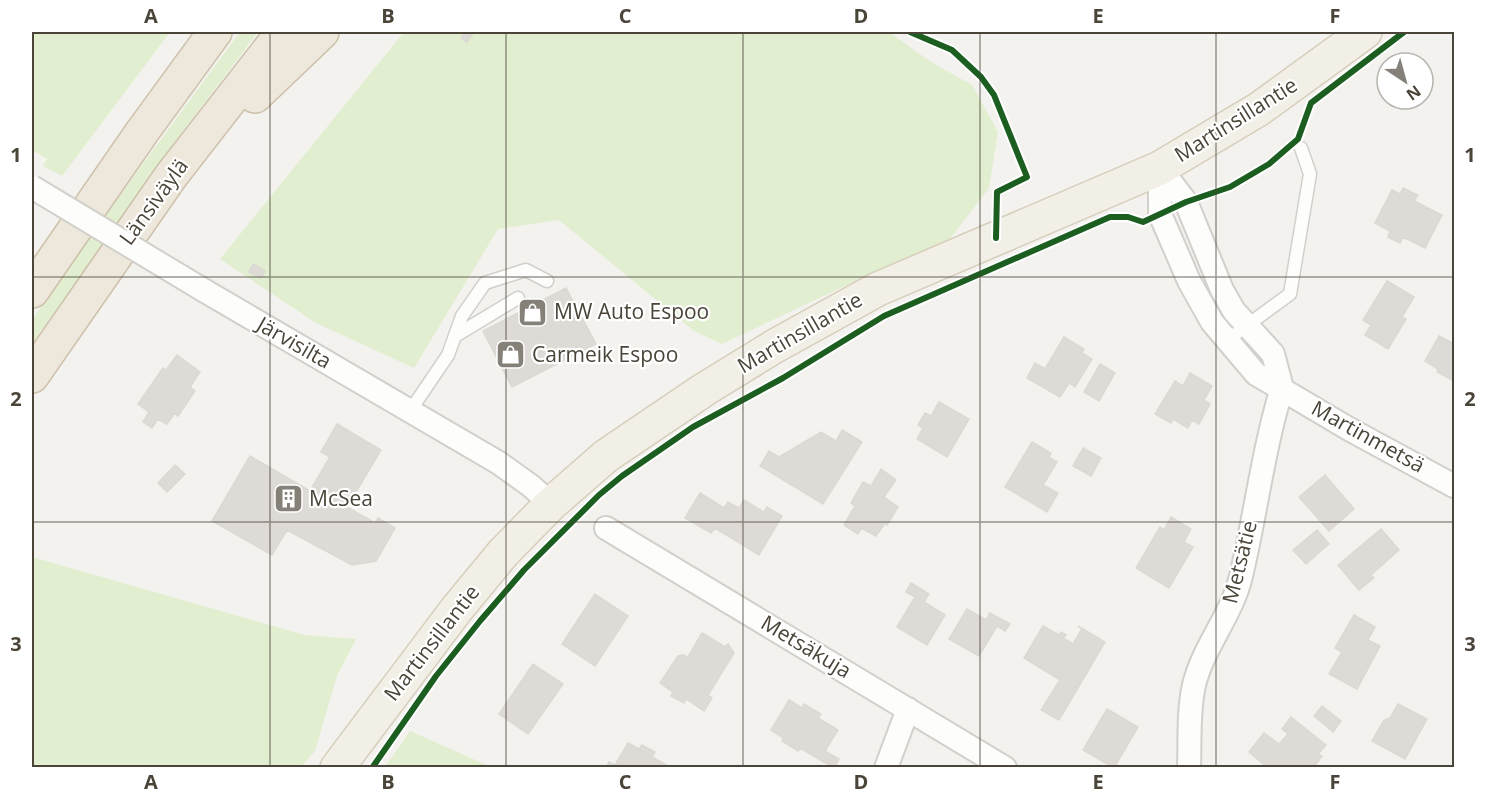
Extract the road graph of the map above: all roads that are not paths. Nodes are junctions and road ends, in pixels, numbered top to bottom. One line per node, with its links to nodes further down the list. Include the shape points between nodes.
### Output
1 (215, 32): 10 (highway)
2 (283, 32): 7 (highway, Länsiväylä)
3 (322, 32): 7 (highway)
4 (1365, 32): 6 (main road, Martinsillantie, via 1259,109)
5 (1301, 148): 12 (lane, via 1310,174 1290,294)
6 (1160, 168): 12 (street, via 1186,202 1222,290); 14 (street, Martinmetsä, via 1160,214 1189,281); 19 (main road, Martinsillantie, via 878,289 775,345 606,456)
7 (171, 176): 15 (highway, Länsiväylä)
8 (32, 188): 17 (street, Järvisilta, bridge)
9 (547, 281): 13 (lane, via 526,270 485,283 462,316)
10 (32, 291)
11 (518, 298): 13 (lane)
12 (1247, 325): 14 (lane); 16 (street, via 1273,354)
13 (455, 336): 17 (lane, via 448,355)
14 (1227, 340): 16 (street, Martinmetsä, via 1256,374)
15 (32, 376)
16 (1282, 388): 18 (street, Martinmetsä); 25 (street, Metsätie, via 1272,420 1241,578 1194,685)
17 (410, 411): 19 (street, Järvisilta, via 499,463)
18 (1455, 486)
19 (551, 504): 22 (main road, Martinsillantie, via 483,577)
20 (606, 528): 21 (street, Metsäkuja)
21 (908, 708): 23 (street); 24 (street, Metsäkuja)
22 (337, 768)
23 (886, 768)
24 (1005, 768)
25 (1189, 768)

